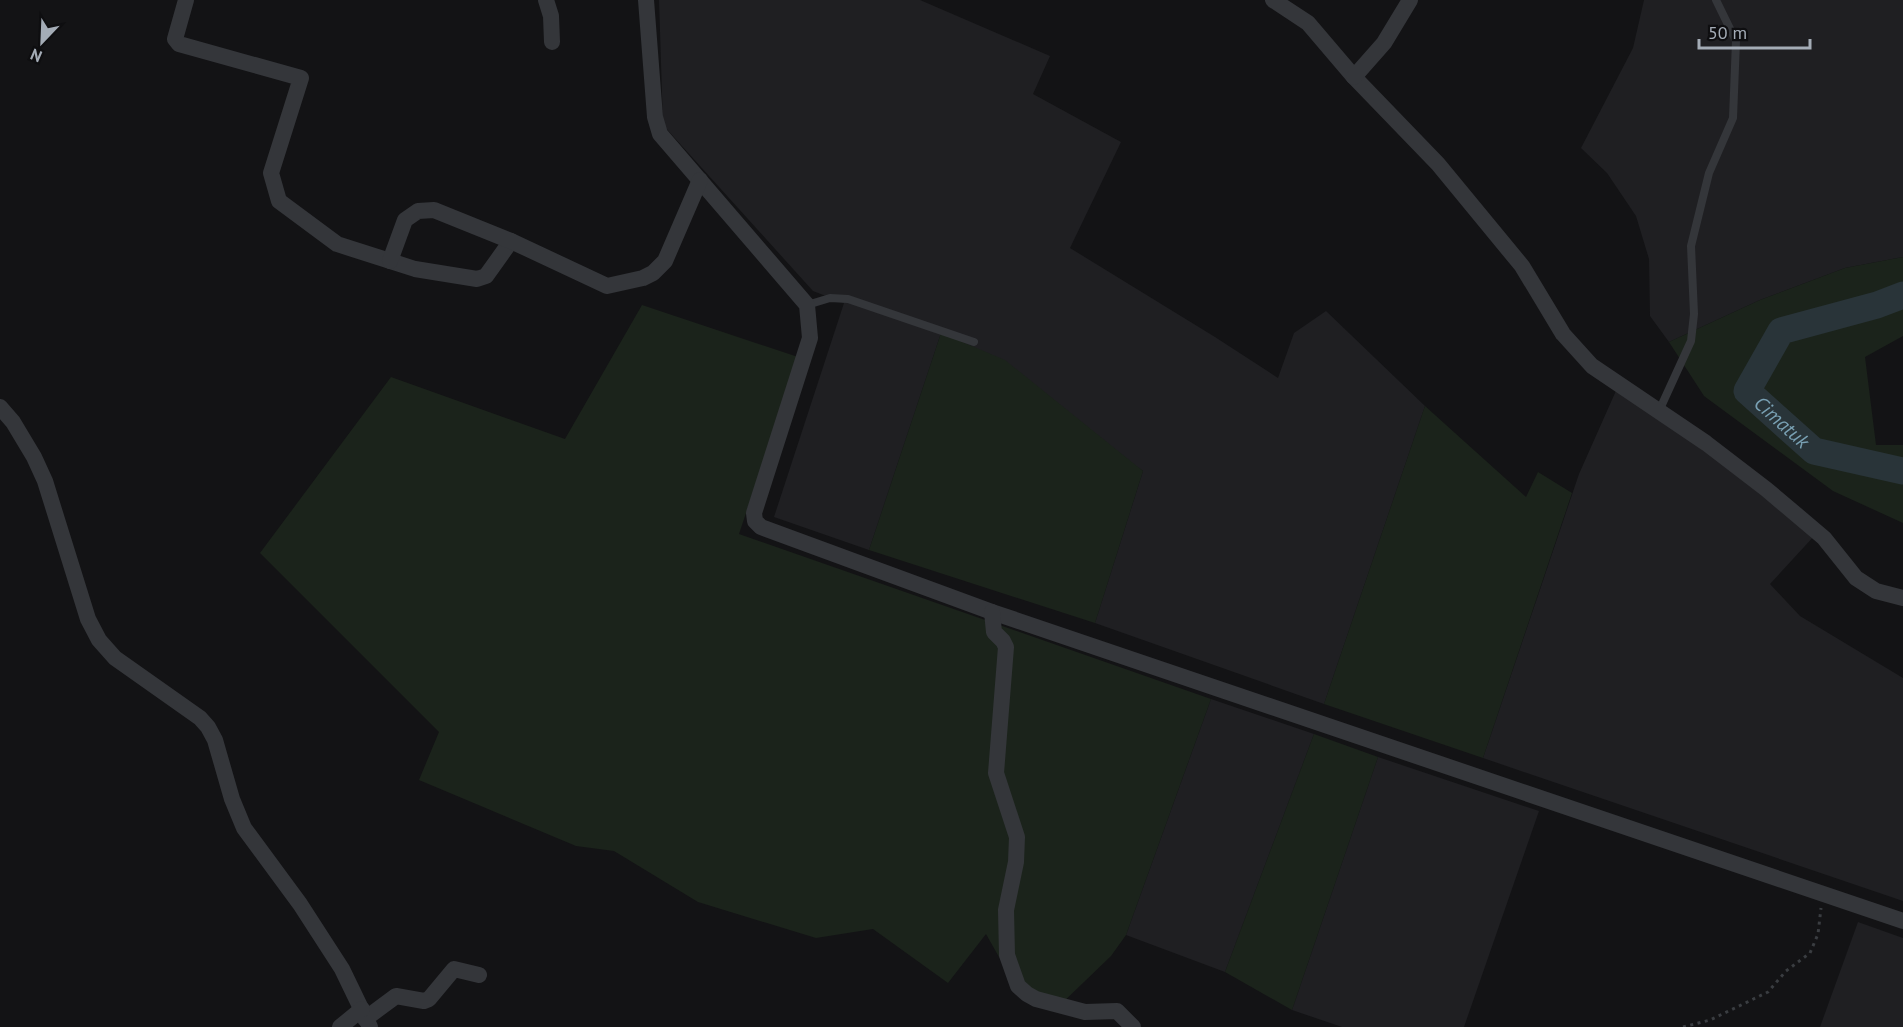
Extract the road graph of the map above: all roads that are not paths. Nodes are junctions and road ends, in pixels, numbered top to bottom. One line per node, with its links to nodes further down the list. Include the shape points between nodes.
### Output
1 (186, 0): 11 (street, via 175,39 179,44 301,78 271,173 279,201 337,244)
2 (546, 0): 7 (street)
3 (646, 0): 9 (street, via 655,117 660,135)
4 (1273, 0): 8 (street, via 1308,23)
5 (1410, 0): 8 (street, via 1384,43)
6 (1716, 0): 15 (lane, via 1736,41 1732,117 1709,173 1691,246 1691,341)
7 (552, 42)
8 (1354, 77): 15 (street, via 1480,212 1522,266 1577,351 1592,366)
9 (700, 180): 10 (street, via 665,261 643,278 607,285); 12 (street)
10 (511, 241): 11 (street, via 486,276 477,279); 11 (street, via 434,210 418,210 405,220)
11 (390, 261)
12 (807, 305): 13 (lane, via 830,298 848,299); 17 (street, via 810,338 754,513 755,521 761,527)
13 (974, 342)
14 (0, 406): 20 (street, via 45,481 88,619 99,640 115,658 208,727 244,828 342,969)
15 (1659, 411): 16 (street, via 1766,489 1824,538 1856,578 1876,591)
16 (1903, 598)
17 (992, 612): 18 (street); 22 (street, via 993,632 1006,647 996,773 1017,837 1016,862 1005,910 1007,955 1018,986 1026,994 1085,1012 1117,1011)
18 (1903, 921)
19 (479, 975): 20 (street, via 454,969 429,999 396,996)
20 (366, 1018): 21 (street)
21 (340, 1027)
22 (1132, 1027)

